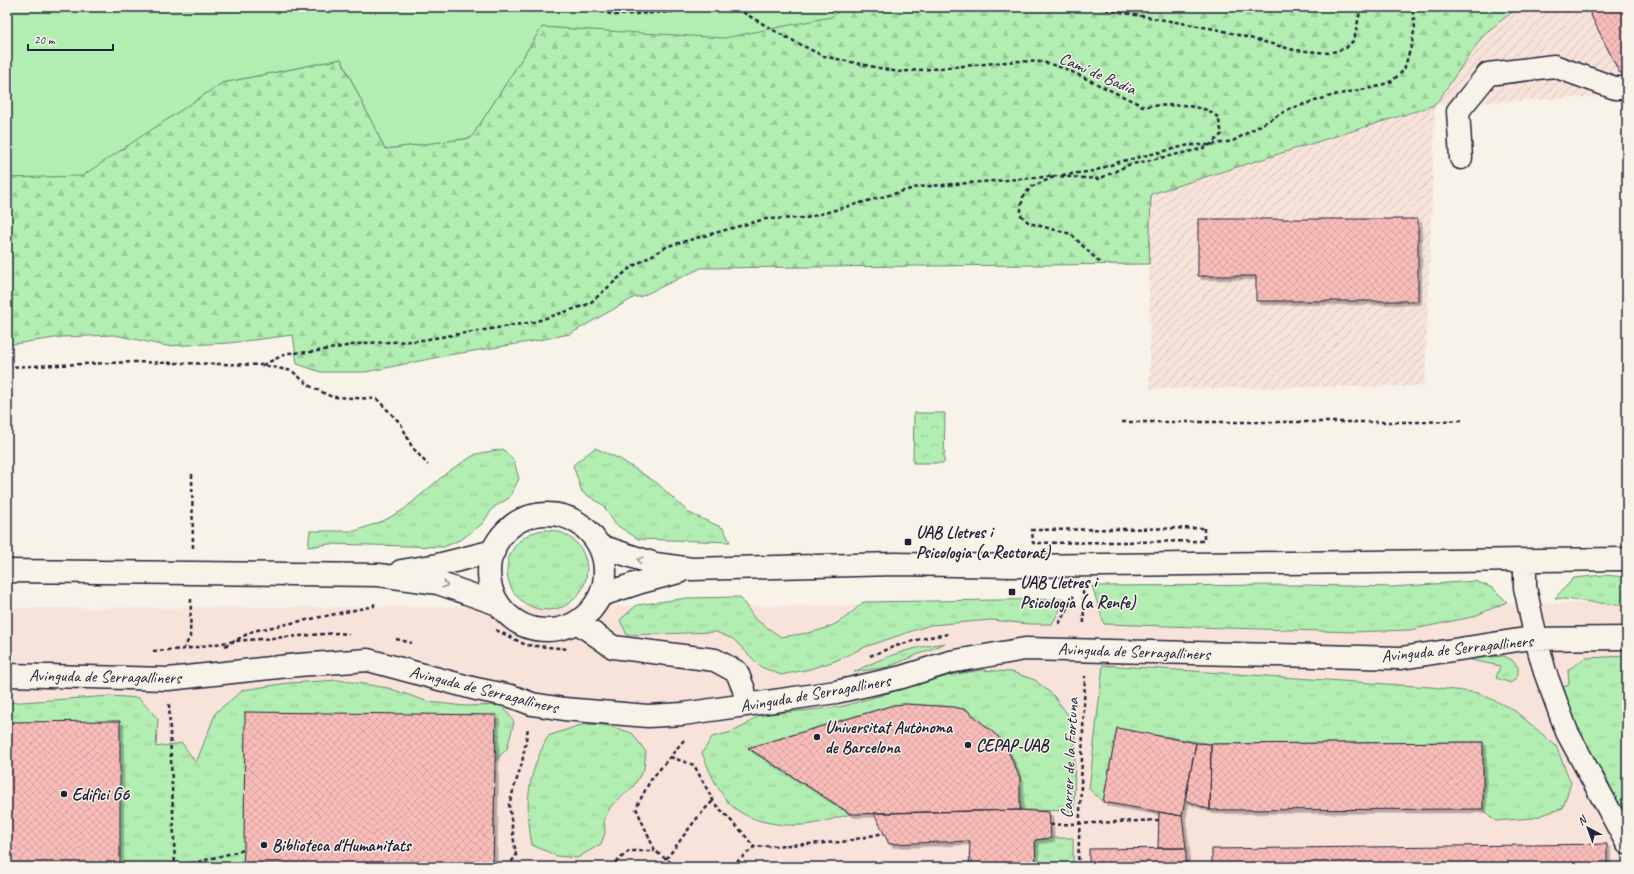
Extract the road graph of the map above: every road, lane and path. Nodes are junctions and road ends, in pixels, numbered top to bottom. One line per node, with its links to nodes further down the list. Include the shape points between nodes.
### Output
1 (580, 7): 2 (path, via 615,15 671,12)
2 (682, 7)
3 (734, 7): 10 (path, Camí de Badia, via 823,56 898,72 1043,62 1066,69 1144,106 1183,105 1208,110 1218,117 1222,134)
4 (888, 7): 5 (path)
5 (891, 7)
6 (1092, 7): 7 (path, via 1220,30 1294,50 1330,53 1346,48 1354,40)
7 (1361, 7)
8 (1412, 7): 10 (path, via 1415,26 1412,43 1404,70 1392,81 1289,109 1233,141)
9 (1627, 88): 11 (street, via 1615,88 1554,66 1488,74 1458,111)
10 (1210, 145): 12 (path, via 1190,145 1119,162 1094,171); 12 (path, via 1128,165 1099,179)
11 (1461, 158)
12 (1056, 176): 13 (path, via 1031,187 1023,197 1021,215 1029,223 1070,234); 14 (path, via 918,187 806,218 765,219 668,246 630,268 589,304 534,322 416,341 364,343 312,352 288,353)
13 (1101, 264)
14 (263, 365): 15 (path, via 134,362); 18 (path, via 292,372 310,386 332,397 377,399 401,424 412,447)
15 (7, 368)
16 (1463, 420): 17 (path)
17 (1122, 422)
18 (428, 465)
19 (192, 474): 28 (path)
20 (1204, 541): 21 (path, via 1204,528 1032,530)
21 (1032, 543)
22 (600, 546): 23 (street, via 578,523 559,516 546,515 525,519 512,526); 26 (street, one-way to 22, via 655,564); 32 (street, via 606,574)
23 (494, 551): 29 (street, via 438,565); 34 (street, via 490,577 492,591)
24 (1627, 559): 25 (street)
25 (1525, 561): 26 (street, via 1016,566 895,564); 42 (street, via 1525,587)
26 (692, 569): 32 (street, via 638,582)
27 (7, 571): 28 (street)
28 (192, 573): 29 (street); 39 (path)
29 (379, 575): 34 (street, one-way to 34, via 438,583)
30 (1083, 591): 44 (path)
31 (1075, 593): 36 (path)
32 (601, 595): 35 (street, via 591,611)
33 (374, 600): 43 (path, via 374,606 252,631)
34 (498, 604): 35 (street, via 514,620 534,629 561,629)
35 (577, 622): 52 (street, via 613,647 715,660 737,672 744,690)
36 (1058, 626)
37 (956, 633): 48 (path, via 897,645)
38 (351, 634): 43 (path)
39 (190, 637)
40 (1627, 638): 42 (street, Avinguda de Serragalliners)
41 (393, 639): 45 (path)
42 (1536, 639): 44 (street, Avinguda de Serragalliners, via 1401,658); 60 (street, via 1567,732)
43 (235, 641): 46 (path); 47 (path, via 184,649)
44 (1085, 641): 52 (street, Avinguda de Serragalliners, via 950,662 902,677 836,692); 57 (path, Carrer de la Fortuna)
45 (416, 644)
46 (221, 648)
47 (145, 651)
48 (869, 656)
49 (7, 675): 50 (street, Avinguda de Serragalliners)
50 (168, 679): 51 (street, Avinguda de Serragalliners, via 298,664 368,660 511,696); 65 (path)
51 (532, 704): 52 (street, Avinguda de Serragalliners, via 648,716); 66 (path, via 522,763 510,804 516,856)
52 (746, 705)
53 (687, 736): 54 (path)
54 (670, 756): 55 (path, via 694,765); 63 (path, via 650,781 636,808)
55 (713, 801): 61 (path); 64 (path, via 694,821)
56 (1159, 820): 57 (path)
57 (1078, 823): 58 (path); 70 (path, Carrer de la Fortuna)
58 (1050, 825)
59 (884, 833): 61 (path, via 842,842)
60 (1627, 843)
61 (754, 847): 69 (path)
62 (244, 850): 65 (path)
63 (655, 851): 64 (path); 67 (path, via 629,851)
64 (666, 859): 68 (path)
65 (176, 867)
66 (507, 867)
67 (610, 867)
68 (677, 867)
69 (731, 867)
70 (1078, 867)

